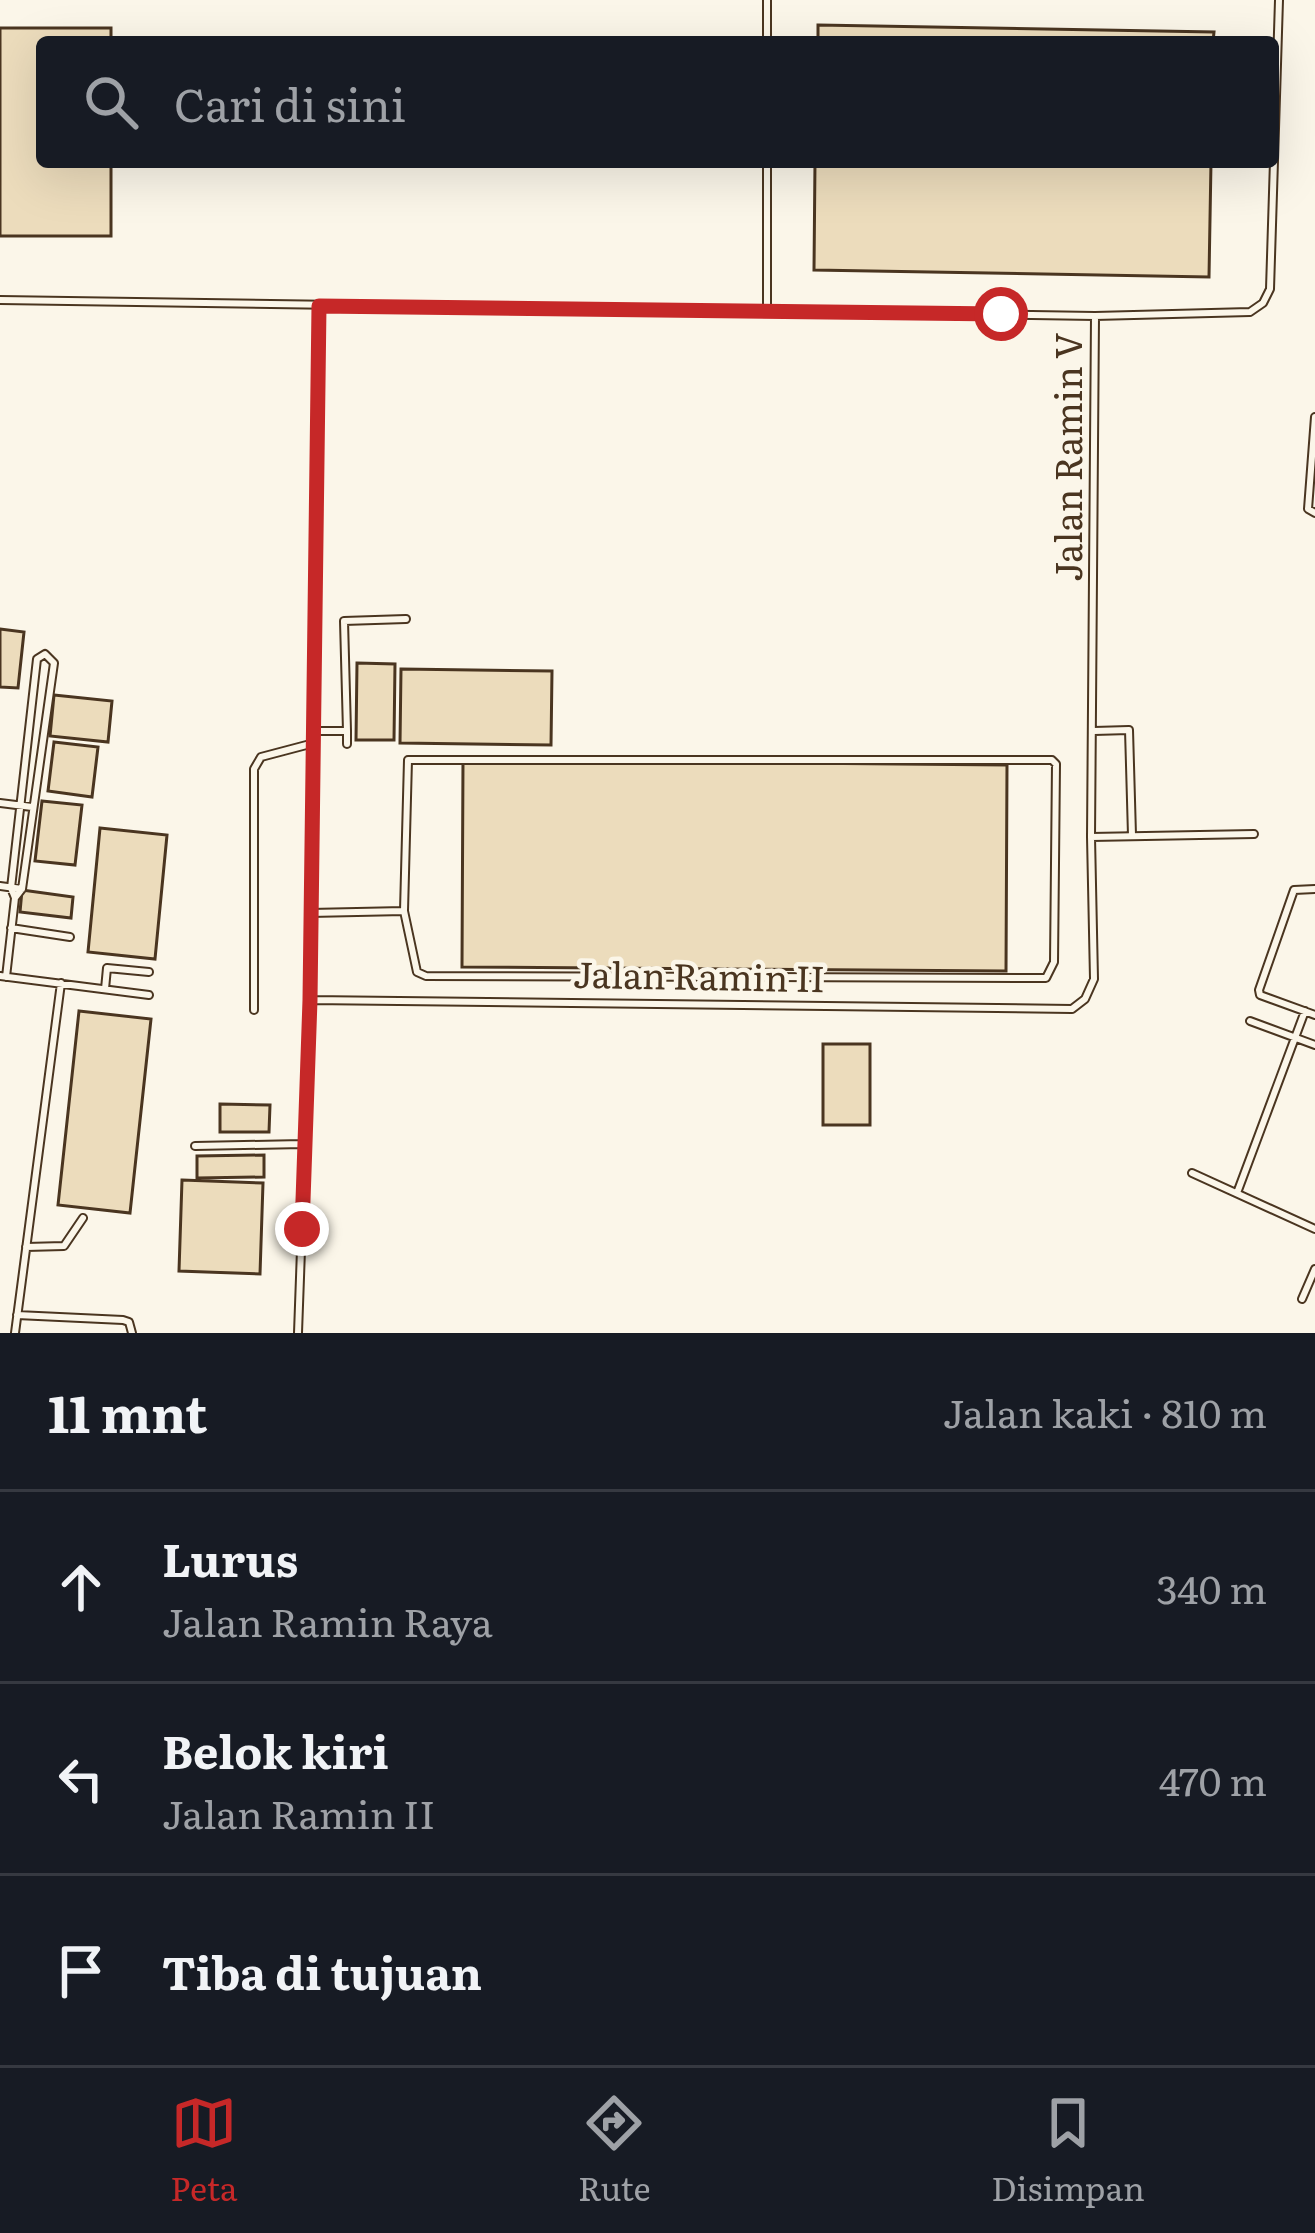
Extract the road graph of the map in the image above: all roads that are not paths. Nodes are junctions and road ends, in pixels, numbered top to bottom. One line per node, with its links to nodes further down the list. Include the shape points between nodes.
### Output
1 (767, 0): 3 (lane)
2 (1279, 0): 4 (lane, Jalan Ramin V)
3 (767, 36)
4 (1278, 36)
5 (767, 168): 9 (lane)
6 (1273, 168): 10 (lane, Jalan Ramin V, via 1268,296 1250,312)
7 (0, 301): 8 (lane)
8 (319, 306): 9 (lane); 14 (lane)
9 (766, 309): 10 (lane)
10 (1095, 316): 16 (lane, Jalan Ramin V)
11 (1315, 417): 12 (lane, via 1308,509)
12 (1315, 513)
13 (406, 619): 15 (lane, via 343,623)
14 (314, 731): 15 (lane); 17 (lane)
15 (347, 731): 18 (lane)
16 (1094, 731): 23 (lane, Jalan Ramin V); 24 (lane, via 1129,730)
17 (314, 743): 31 (lane); 42 (lane, via 255,765)
18 (347, 744)
19 (0, 803): 20 (lane)
20 (18, 805): 21 (lane); 21 (lane, via 37,659 45,654 54,663); 26 (lane)
21 (33, 807): 27 (lane)
22 (1254, 834): 24 (lane)
23 (1091, 837): 24 (lane); 40 (lane, Jalan Ramin V, via 1094,979)
24 (1132, 837)
25 (0, 886): 26 (lane)
26 (11, 887): 27 (lane); 29 (lane)
27 (22, 889): 29 (lane)
28 (1315, 889): 43 (lane, via 1294,890 1259,990)
29 (15, 898): 32 (lane)
30 (404, 911): 30 (lane, via 417,972 426,976 1046,978 1054,948 1055,763 407,760); 31 (lane)
31 (310, 913): 41 (lane)
32 (11, 928): 33 (lane); 34 (lane)
33 (70, 937)
34 (4, 949): 36 (lane)
35 (149, 972): 38 (lane, via 107,968)
36 (3, 977): 37 (lane)
37 (61, 983): 38 (lane); 54 (lane)
38 (105, 989): 39 (lane)
39 (149, 994)
40 (1085, 999): 41 (lane, Jalan Ramin II, via 1072,1009)
41 (310, 1000): 48 (lane)
42 (254, 1010)
43 (1305, 1011): 44 (lane); 46 (lane)
44 (1315, 1015)
45 (1250, 1022): 46 (lane)
46 (1295, 1037): 47 (lane); 51 (lane)
47 (1315, 1045)
48 (303, 1144): 49 (lane); 60 (lane)
49 (196, 1146)
50 (1192, 1173): 51 (lane)
51 (1237, 1192): 53 (lane)
52 (83, 1218): 54 (lane, via 64,1246)
53 (1315, 1229)
54 (26, 1247): 57 (lane)
55 (1315, 1269): 56 (lane)
56 (1302, 1299)
57 (17, 1315): 58 (lane); 59 (lane, via 123,1320)
58 (15, 1333)
59 (132, 1333)
60 (298, 1333)

